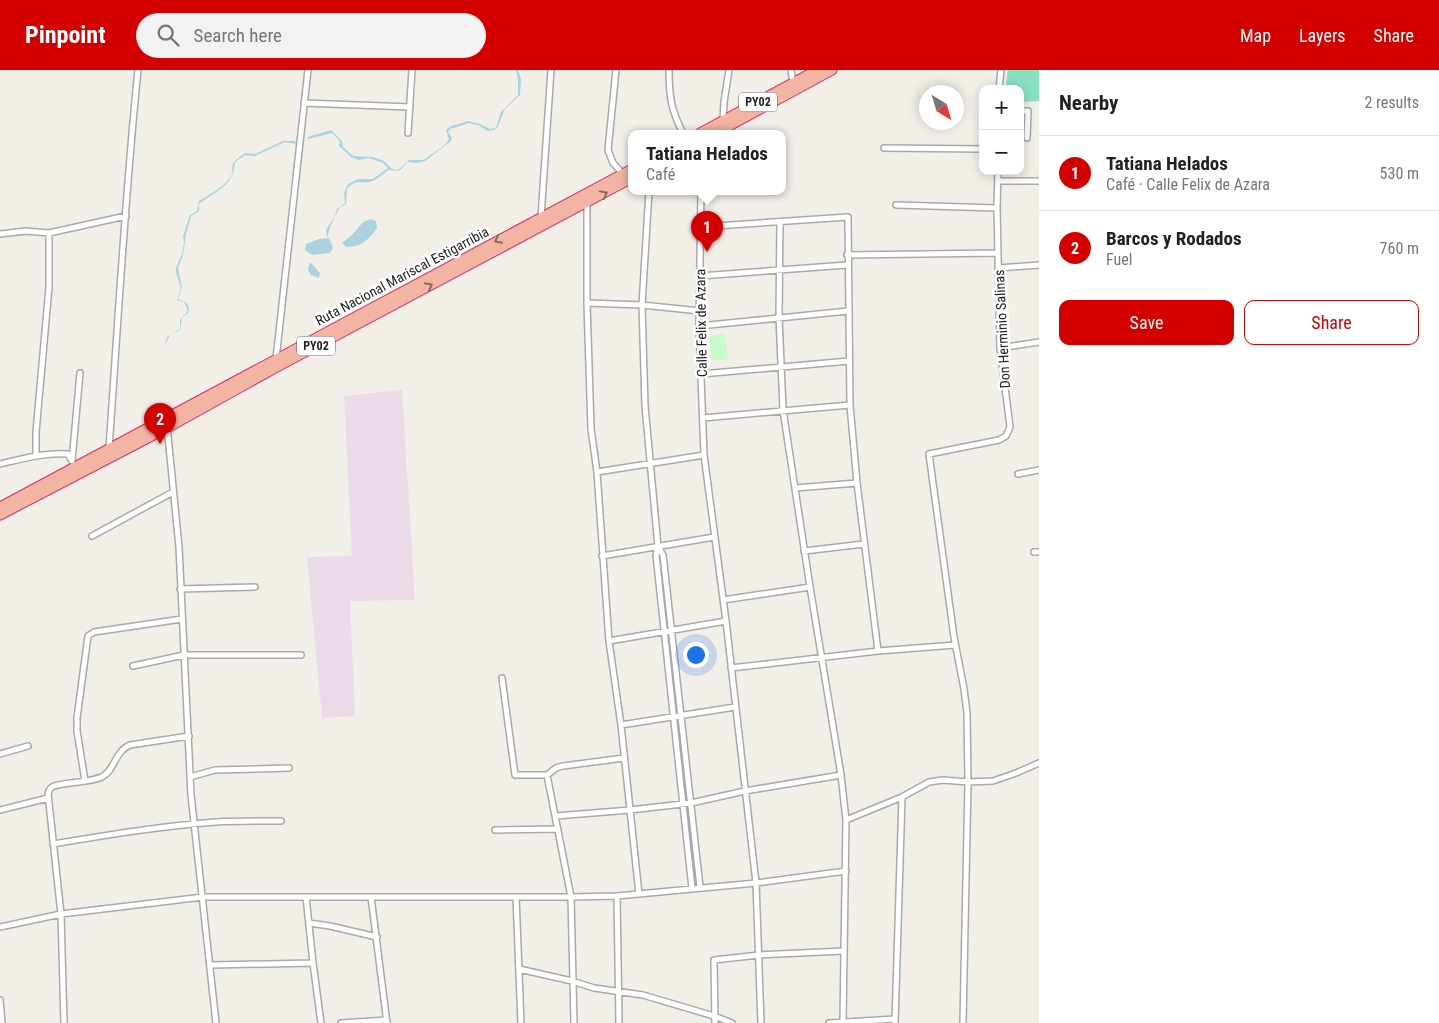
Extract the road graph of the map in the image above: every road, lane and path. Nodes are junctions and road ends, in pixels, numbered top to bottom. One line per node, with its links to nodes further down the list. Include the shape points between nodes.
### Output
1 (138, 70): 36 (street)
2 (308, 70): 14 (street)
3 (412, 70): 15 (street)
4 (551, 70): 37 (street)
5 (616, 70): 26 (street, via 608,150 613,163)
6 (669, 70): 18 (street, via 670,100)
7 (729, 70): 17 (street)
8 (791, 70): 12 (street)
9 (816, 70): 12 (highway, PY02)
10 (832, 70): 20 (highway, PY02)
11 (1001, 70): 13 (street)
12 (793, 83): 17 (highway, PY02)
13 (999, 85)
14 (304, 103): 15 (street); 57 (street)
15 (410, 108): 21 (street)
16 (1024, 111): 22 (street, via 1028,111)
17 (723, 121): 19 (highway, PY02)
18 (682, 130)
19 (706, 130)
20 (722, 130)
21 (408, 133)
22 (1027, 138)
23 (884, 148): 24 (street)
24 (979, 149)
25 (628, 171): 26 (highway, Ruta Nacional Mariscal Estigarribia / PY02)
26 (623, 174): 37 (highway, Ruta Nacional Mariscal Estigarribia / PY02)
27 (998, 175): 29 (street, Don Herminio Salinas)
28 (628, 180): 33 (highway, Ruta Nacional Mariscal Estigarribia / PY02, one-way to 28)
29 (998, 181): 30 (street); 35 (street, Don Herminio Salinas)
30 (1039, 181)
31 (649, 195): 50 (street)
32 (701, 195): 39 (street, Calle Felix de Azara)
33 (587, 203): 49 (street); 65 (highway, Ruta Nacional Mariscal Estigarribia / PY02, one-way to 33)
34 (896, 206): 35 (street)
35 (997, 208): 42 (street, Don Herminio Salinas)
36 (126, 216): 40 (street); 66 (street)
37 (541, 217): 57 (highway, Ruta Nacional Mariscal Estigarribia / PY02, one-way to 57)
38 (780, 222): 39 (street); 43 (street, via 848,216); 47 (street)
39 (700, 227): 48 (street, Calle Felix de Azara)
40 (49, 233): 41 (street); 68 (street, via 49,287)
41 (0, 234)
42 (998, 252): 43 (street); 46 (street, Don Herminio Salinas)
43 (847, 255): 44 (street)
44 (847, 265): 47 (street); 52 (street)
45 (1039, 265): 46 (street)
46 (998, 268): 56 (street, Don Herminio Salinas)
47 (780, 270): 48 (street); 53 (street)
48 (700, 276): 51 (street, Calle Felix de Azara)
49 (587, 303): 50 (street); 73 (street, via 591,429)
50 (642, 305): 51 (street); 69 (street)
51 (700, 311): 54 (street, Calle Felix de Azara)
52 (848, 311): 53 (street); 58 (street)
53 (779, 317): 54 (street); 59 (street)
54 (699, 326): 61 (street, Calle Felix de Azara)
55 (1039, 342): 56 (street)
56 (1000, 348): 95 (street, Don Herminio Salinas, via 1010,419 1006,436 929,454)
57 (276, 359): 65 (highway, Ruta Nacional Mariscal Estigarribia / PY02)
58 (848, 361): 59 (street); 62 (street)
59 (780, 366): 61 (street); 63 (street)
60 (80, 373): 71 (street)
61 (701, 374): 64 (street, Calle Felix de Azara)
62 (850, 405): 63 (street); 75 (street)
63 (783, 410): 64 (street); 76 (street)
64 (703, 418): 67 (street, Calle Felix de Azara)
65 (167, 424): 66 (highway, Ruta Nacional Mariscal Estigarribia / PY02); 77 (street); 79 (highway, Ruta Nacional Mariscal Estigarribia / PY02)
66 (109, 450): 71 (highway, Ruta Nacional Mariscal Estigarribia / PY02)
67 (704, 455): 69 (street); 81 (street, Calle Felix de Azara)
68 (36, 456): 70 (street); 71 (street, via 68,454)
69 (650, 463): 73 (street); 83 (street)
70 (0, 464)
71 (75, 464): 78 (highway, Ruta Nacional Mariscal Estigarribia / PY02)
72 (1039, 470): 74 (street)
73 (597, 472): 85 (street)
74 (1018, 474)
75 (856, 483): 76 (street); 82 (street)
76 (795, 488): 84 (street)
77 (173, 492): 80 (street); 88 (street)
78 (0, 507)
79 (0, 515)
80 (92, 536)
81 (714, 538): 83 (street); 89 (street, Calle Felix de Azara)
82 (864, 544): 84 (street); 96 (street)
83 (658, 547): 85 (street); 92 (street, via 663,555); 93 (street, via 656,555)
84 (804, 551): 87 (street)
85 (602, 556): 94 (street)
86 (255, 586): 88 (street)
87 (810, 587): 89 (street); 99 (street)
88 (180, 589): 90 (street)
89 (723, 600): 91 (street, Calle Felix de Azara)
90 (182, 619): 97 (street); 116 (street, via 94,632 88,636 77,724)
91 (726, 621): 92 (street); 101 (street, Calle Felix de Azara)
92 (671, 630): 93 (street); 104 (street)
93 (664, 631): 94 (street); 105 (street)
94 (610, 641): 106 (street)
95 (955, 645): 96 (street); 117 (street, via 966,701)
96 (878, 651): 99 (street)
97 (184, 655): 98 (street); 100 (street); 107 (street)
98 (301, 655)
99 (821, 658): 101 (street); 114 (street)
100 (133, 666)
101 (731, 668): 103 (street, Calle Felix de Azara)
102 (502, 678): 113 (street, via 516,775)
103 (735, 707): 104 (street); 118 (street, Calle Felix de Azara)
104 (682, 716): 105 (street); 121 (street)
105 (675, 717): 106 (street); 122 (street)
106 (621, 725): 110 (street)
107 (189, 736): 115 (street); 116 (street, via 130,745 124,748 106,773)
108 (28, 746): 109 (street)
109 (0, 754)
110 (624, 758): 113 (street, via 563,766); 124 (street)
111 (1039, 763): 117 (street, via 998,779)
112 (289, 768): 115 (street, via 215,770)
113 (547, 775): 125 (street)
114 (841, 776): 118 (street); 126 (street)
115 (190, 777): 128 (street)
116 (85, 781): 120 (street, via 54,786 49,790)
117 (968, 782): 119 (street, via 929,782); 171 (street)
118 (745, 791): 121 (street); 133 (street, Calle Felix de Azara)
119 (902, 797): 126 (street); 157 (street)
120 (48, 798): 123 (street); 131 (street)
121 (691, 803): 122 (street); 134 (street)
122 (684, 804): 124 (street); 135 (street)
123 (0, 810)
124 (630, 810): 125 (street); 136 (street)
125 (556, 816): 129 (street)
126 (846, 820): 132 (street)
127 (281, 821): 128 (street)
128 (194, 824): 131 (street); 138 (street)
129 (558, 829): 130 (street); 142 (street)
130 (495, 830)
131 (54, 844): 143 (street)
132 (846, 871): 133 (street); 147 (street)
133 (756, 883): 134 (street); 148 (street, Calle Felix de Azara)
134 (700, 887): 135 (street)
135 (692, 888): 136 (street)
136 (639, 894): 137 (street)
137 (618, 896): 142 (street); 153 (street)
138 (203, 897): 139 (street); 143 (street); 150 (street)
139 (306, 897): 140 (street); 144 (street)
140 (371, 897): 141 (street); 146 (street)
141 (516, 897): 142 (street); 151 (street)
142 (570, 898): 152 (street)
143 (61, 914): 145 (street); 160 (street)
144 (308, 923): 146 (street); 149 (street)
145 (0, 927)
146 (377, 937): 158 (street)
147 (844, 951): 148 (street); 156 (street)
148 (759, 955): 155 (street, via 714,960); 169 (street, Calle Felix de Azara)
149 (312, 963): 150 (street); 162 (street)
150 (211, 964): 161 (street)
151 (519, 969): 152 (street); 164 (street)
152 (572, 981): 153 (street); 165 (street)
153 (618, 991): 155 (street); 166 (street)
154 (0, 1000): 159 (street)
155 (714, 1016): 167 (street); 168 (street)
156 (843, 1021): 157 (street); 170 (street)
157 (895, 1021)
158 (387, 1022): 163 (street)
159 (2, 1023)
160 (64, 1023)
161 (216, 1023)
162 (321, 1023)
163 (341, 1023)
164 (521, 1023)
165 (574, 1023)
166 (619, 1023)
167 (714, 1023)
168 (732, 1023)
169 (761, 1023)
170 (829, 1023)
171 (963, 1023)

